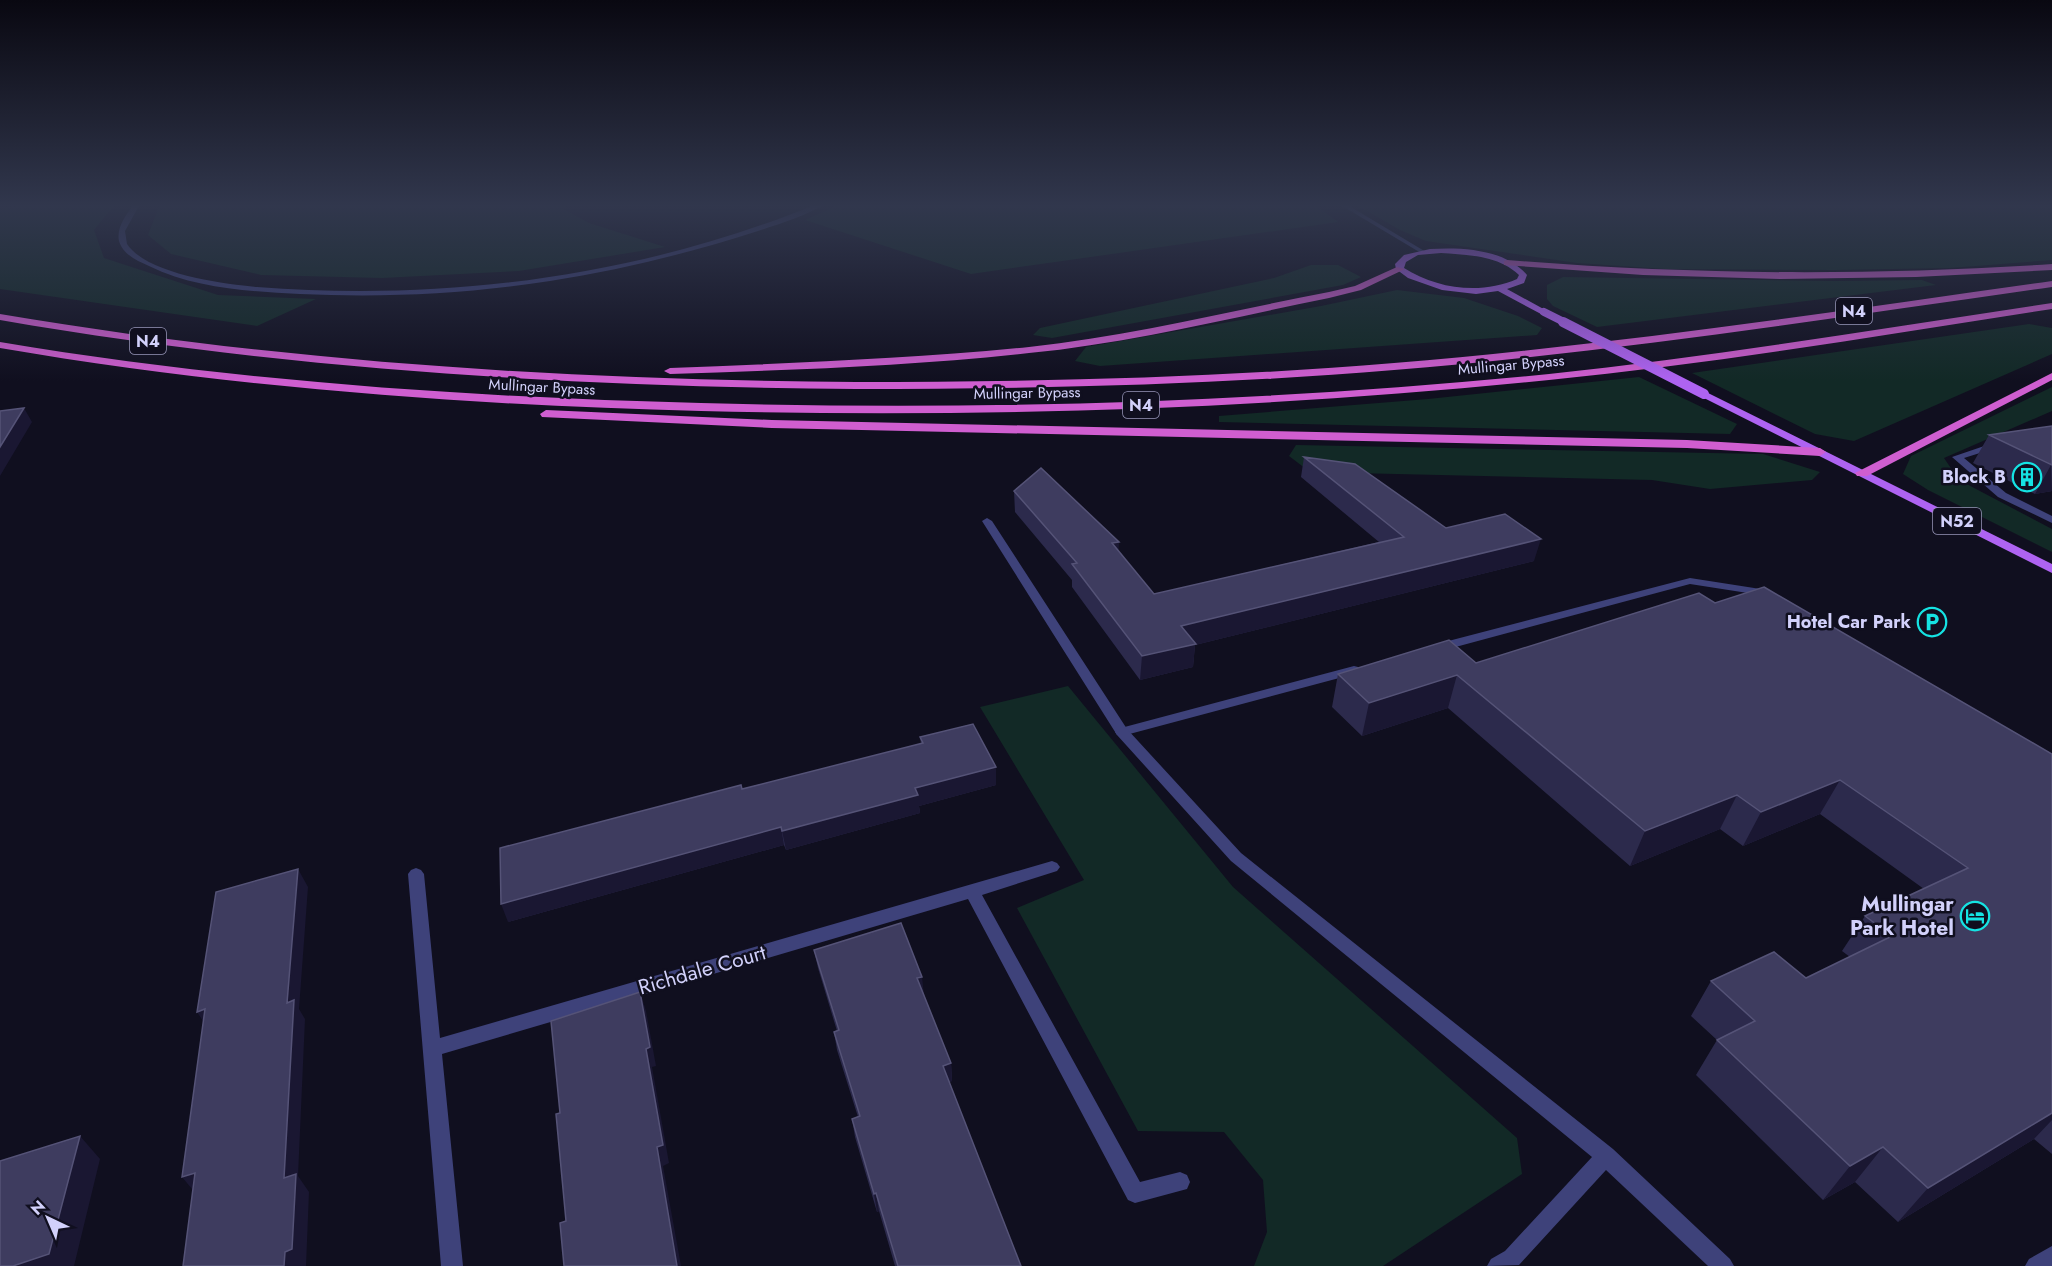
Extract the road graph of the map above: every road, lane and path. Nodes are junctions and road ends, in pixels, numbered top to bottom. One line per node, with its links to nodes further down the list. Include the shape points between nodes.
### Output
1 (148, 263): 2 (street, via 161,270 226,286 338,294 487,287)
2 (634, 263)
3 (1400, 263): 7 (main road)
4 (1508, 263): 9 (main road, via 1518,269 1521,281)
5 (1509, 263): 6 (highway, N4, via 1771,278 1952,274)
6 (2052, 267)
7 (1400, 269): 9 (main road, N52, via 1408,276 1440,287); 13 (highway, N4, via 1358,288 1178,325 1030,350 931,359 679,371)
8 (2052, 284): 13 (highway, Mullingar Bypass / N4, via 1474,360 1092,383 916,386 718,383 534,377)
9 (1500, 289): 17 (main road, N52, bridge)
10 (2052, 306): 15 (highway, Mullingar Bypass / N4, via 1552,377 1230,402 1012,409 725,408 543,403)
11 (0, 317): 13 (highway, Mullingar Bypass / N4, via 77,331)
12 (0, 345): 15 (highway, Mullingar Bypass / N4)
13 (297, 359)
14 (2052, 376): 18 (highway)
15 (225, 378): 17 (highway, N4, via 250,390 614,418 1687,444)
16 (2010, 441): 19 (street, via 1957,457 2002,495)
17 (1820, 452): 18 (main road, N52)
18 (1862, 473): 21 (main road, N52)
19 (2052, 520)
20 (987, 522): 25 (street)
21 (2052, 570)
22 (1779, 600): 23 (street, via 1768,594 1690,581)
23 (1423, 651)
24 (1365, 667): 25 (street)
25 (1122, 732): 30 (street, via 1236,857)
26 (1052, 867): 28 (street, Richdale Court)
27 (416, 874): 29 (street)
28 (972, 892): 29 (street, Richdale Court); 31 (street, via 1135,1193)
29 (431, 1048): 33 (street)
30 (1605, 1156): 34 (street, via 1512,1258); 35 (street)
31 (1180, 1182)
32 (2052, 1256): 36 (street)
33 (452, 1266)
34 (1498, 1266)
35 (1723, 1266)
36 (2036, 1266)

